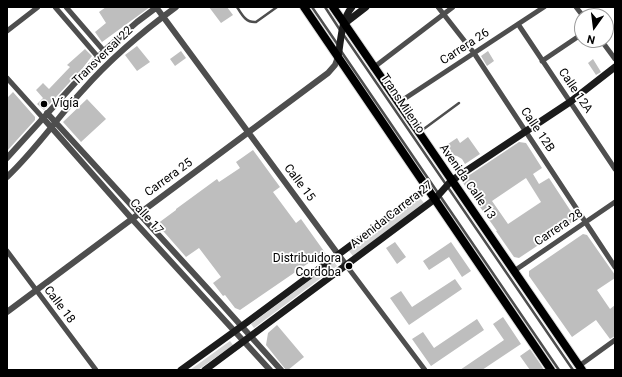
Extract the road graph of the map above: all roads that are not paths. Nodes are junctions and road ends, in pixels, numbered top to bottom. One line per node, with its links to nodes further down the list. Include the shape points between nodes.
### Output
1 (38, 7): 21 (street)
2 (55, 7): 28 (street)
3 (66, 7): 26 (street)
4 (156, 7): 18 (street, Calle 15); 26 (street, Transversal 22)
5 (176, 7): 18 (street, Transversal 22)
6 (237, 7): 7 (lane, via 245,19 253,22)
7 (277, 7)
8 (304, 7): 29 (main road)
9 (312, 7): 24 (lane, TransMilenio)
10 (325, 7): 22 (lane, TransMilenio)
11 (333, 7): 19 (main road, Avenida Calle 13)
12 (352, 7): 19 (main road)
13 (366, 7): 19 (main road)
14 (438, 7): 17 (street, Calle 12B)
15 (453, 7): 17 (street)
16 (544, 7): 20 (street, Carrera 26)
17 (444, 14): 27 (street, Calle 12B); 33 (street)
18 (163, 16): 39 (street, Transversal 22, via 115,56); 41 (street, Calle 15)
19 (344, 24): 22 (main road); 33 (main road, Avenida Calle 13)
20 (518, 24): 27 (street, Carrera 26); 31 (street, Calle 12A)
21 (7, 31)
22 (342, 33): 24 (main road); 46 (lane, TransMilenio)
23 (574, 39): 31 (street)
24 (340, 48): 29 (main road); 48 (lane, TransMilenio)
25 (607, 48): 30 (street)
26 (104, 51): 28 (street, Transversal 22)
27 (474, 53): 35 (street, Carrera 26); 40 (street, Calle 12B)
28 (98, 57): 38 (street, Transversal 22)
29 (338, 57): 41 (street, Carrera 25, via 328,73); 47 (main road)
30 (615, 59)
31 (542, 61): 36 (street, Calle 12A)
32 (615, 67): 36 (main road, Avenida Carrera 27)
33 (373, 68): 35 (main road, Avenida Calle 13)
34 (7, 78): 38 (street, Calle 17)
35 (400, 102): 42 (main road, Avenida Calle 13)
36 (570, 102): 40 (main road, Avenida Carrera 27); 44 (street, Calle 12A)
37 (459, 103): 42 (lane)
38 (45, 116): 39 (street, Calle 17); 43 (street, Transversal 22)
39 (53, 125): 45 (street, Transversal 22); 50 (street, Calle 17); 51 (street, Calle 17)
40 (526, 131): 46 (main road, Avenida Carrera 27); 52 (street, Calle 12B)
41 (248, 133): 50 (street, Carrera 25); 54 (street, Calle 15)
42 (418, 133): 46 (main road, Avenida Calle 13)
43 (7, 158)
44 (615, 169)
45 (7, 177)
46 (449, 183): 48 (main road, Avenida Carrera 27); 57 (main road, Avenida Calle 13); 65 (lane, TransMilenio)
47 (428, 188): 48 (main road); 54 (main road, Avenida Carrera 27)
48 (437, 196): 55 (main road, Avenida Carrera 27); 72 (main road); 73 (lane, TransMilenio)
49 (614, 204): 52 (street, Carrera 28)
50 (139, 214): 51 (street, Carrera 25); 60 (street, Calle 17)
51 (132, 219): 58 (street, Carrera 25); 61 (street, Calle 17)
52 (586, 222): 56 (street, Calle 12B); 57 (street, Carrera 28)
53 (7, 251): 58 (street, Calle 18)
54 (339, 255): 55 (street, Calle 15); 60 (main road, Avenida Carrera 27)
55 (346, 265): 62 (main road, Avenida Carrera 27); 71 (street, Calle 15)
56 (615, 267)
57 (514, 271): 65 (main road, Avenida Calle 13)
58 (36, 290): 59 (street, Carrera 25); 66 (street, Calle 18)
59 (7, 312)
60 (242, 326): 61 (main road, Avenida Carrera 27); 62 (street, Calle 17)
61 (235, 331): 64 (street, Calle 17); 67 (main road, Avenida Carrera 27)
62 (251, 337): 64 (main road, Avenida Carrera 27); 70 (street, Calle 17)
63 (615, 340): 65 (street)
64 (244, 342): 68 (main road, Avenida Carrera 27); 69 (street, Calle 17)
65 (578, 369)
66 (96, 370)
67 (181, 370)
68 (205, 370)
69 (270, 370)
70 (281, 370)
71 (425, 370)
72 (551, 370)
73 (559, 370)

